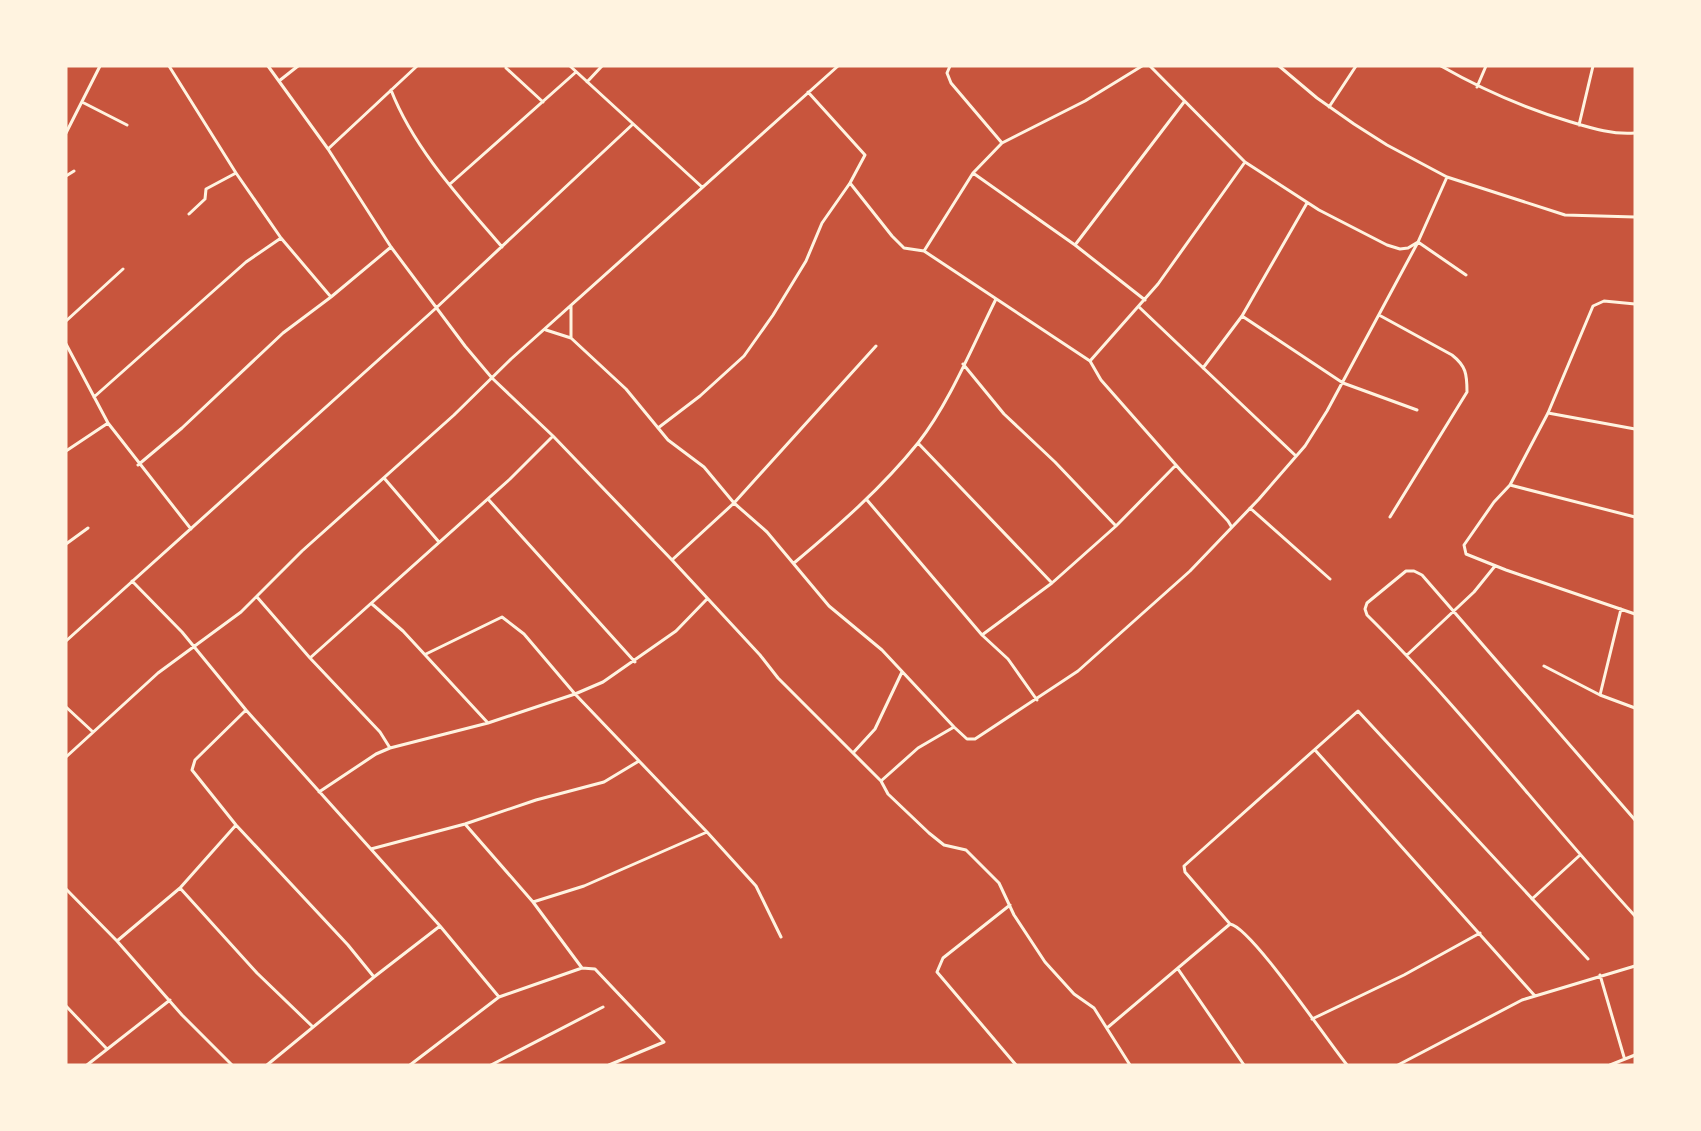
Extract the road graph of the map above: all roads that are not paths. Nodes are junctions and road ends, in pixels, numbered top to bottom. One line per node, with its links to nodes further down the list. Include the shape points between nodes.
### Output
1 (100, 66): 24 (street)
2 (169, 66): 38 (street)
3 (268, 66): 19 (street)
4 (298, 66): 19 (street)
5 (570, 66): 18 (street)
6 (602, 66): 20 (street)
7 (838, 66): 23 (street)
8 (950, 66): 33 (street, via 947,73 951,83)
9 (1142, 66): 33 (street, via 1085,101)
10 (1150, 66): 26 (street)
11 (1279, 66): 27 (street)
12 (1356, 66): 27 (street)
13 (1441, 66): 21 (street)
14 (1486, 66): 21 (street)
15 (1593, 66): 30 (street)
16 (414, 67): 22 (street)
17 (506, 68): 25 (street)
18 (576, 72): 20 (street); 25 (street)
19 (278, 81): 34 (street)
20 (587, 82): 28 (street)
21 (1477, 87): 30 (street, via 1515,104)
22 (391, 90): 34 (street); 42 (street, via 404,122)
23 (808, 92): 41 (street, via 865,156); 43 (street)
24 (82, 102): 29 (street); 31 (street)
25 (543, 102): 42 (street)
26 (1184, 102): 35 (street); 49 (street)
27 (1329, 107): 40 (street, via 1387,145)
28 (633, 124): 43 (street); 51 (street)
29 (127, 125)
30 (1579, 125): 32 (street)
31 (66, 133)
32 (1635, 133)
33 (1002, 144): 37 (street)
34 (328, 148): 50 (street)
35 (1245, 162): 44 (street); 57 (street)
36 (74, 171): 39 (street)
37 (973, 172): 49 (street); 52 (street)
38 (236, 173): 45 (street, via 206,188 204,199); 47 (street)
39 (66, 176)
40 (1447, 177): 46 (street, via 1565,215); 48 (street)
41 (850, 183): 52 (street, via 904,248); 79 (street, via 822,223 806,261 773,315 744,356)
42 (450, 184): 51 (street)
43 (702, 187): 59 (street)
44 (1307, 203): 48 (street, via 1387,245 1408,248); 62 (street)
45 (189, 214)
46 (1635, 217)
47 (281, 238): 55 (street); 75 (street, via 246,262)
48 (1418, 242): 54 (street); 63 (street)
49 (1075, 245): 57 (street)
50 (391, 247): 55 (street); 61 (street)
51 (502, 247): 61 (street)
52 (924, 251): 56 (street)
53 (123, 269): 64 (street)
54 (1466, 275)
55 (331, 297): 85 (street, via 283,333)
56 (996, 299): 70 (street); 71 (street)
57 (1145, 300): 60 (street)
58 (1635, 304): 77 (street, via 1604,301 1593,306)
59 (571, 305): 65 (street); 66 (street)
60 (1139, 307): 70 (street); 72 (street)
61 (435, 309): 73 (street); 98 (street)
62 (1242, 316): 72 (street); 74 (street)
63 (1379, 316): 74 (street); 94 (street, via 1452,355 1463,364 1467,378 1467,392)
64 (66, 321)
65 (546, 330): 66 (street); 73 (street)
66 (571, 338): 79 (street, via 626,389)
67 (66, 344): 69 (street)
68 (876, 346): 91 (street)
69 (68, 351): 75 (street)
70 (1090, 361): 86 (street, via 1101,380)
71 (963, 364): 82 (street, via 941,408); 95 (street, via 1004,414)
72 (1203, 368): 84 (street)
73 (492, 378): 81 (street); 87 (street)
74 (1343, 383): 76 (street); 84 (street)
75 (94, 397): 78 (street)
76 (1417, 410)
77 (1548, 413): 80 (street); 88 (street)
78 (108, 423): 83 (street); 85 (street)
79 (658, 428): 91 (street, via 674,445 704,467)
80 (1635, 429)
81 (553, 436): 89 (street); 101 (street)
82 (918, 443): 90 (street); 106 (street)
83 (66, 451)
84 (1296, 456): 92 (street)
85 (138, 465): 98 (street)
86 (1176, 466): 95 (street); 96 (street)
87 (384, 478): 99 (street); 107 (street, via 302,551)
88 (1510, 485): 93 (street); 103 (street, via 1494,502 1464,546 1466,554)
89 (488, 499): 99 (street); 119 (street)
90 (867, 500): 102 (street); 113 (street)
91 (734, 503): 101 (street); 102 (street, via 767,532)
92 (1250, 508): 96 (street); 104 (street)
93 (1635, 516)
94 (1390, 517)
95 (1116, 526): 106 (street)
96 (1231, 526): 124 (street, via 1144,615 1078,671)
97 (88, 528): 100 (street)
98 (191, 530): 105 (street)
99 (439, 542): 109 (street)
100 (66, 544)
101 (672, 560): 108 (street)
102 (794, 563): 121 (street, via 829,606 882,650)
103 (1496, 566): 110 (street); 111 (street)
104 (1330, 578)
105 (132, 581): 114 (street); 115 (street)
106 (1052, 583): 113 (street)
107 (257, 597): 115 (street); 118 (street)
108 (707, 599): 119 (street, via 676,631); 133 (street, via 778,678)
109 (372, 604): 116 (street); 118 (street)
110 (1621, 609): 112 (street); 123 (street)
111 (1453, 612): 117 (street); 117 (street, via 1422,575 1414,571 1406,571 1367,604 1367,615); 138 (street)
112 (1635, 614)
113 (982, 635): 124 (street, via 1008,659)
114 (66, 641)
115 (195, 646): 127 (street); 130 (street, via 158,672)
116 (426, 654): 122 (street, via 502,617 524,634); 128 (street)
117 (1407, 655): 143 (street)
118 (310, 658): 131 (street, via 380,732)
119 (635, 662): 122 (street, via 603,682)
120 (1544, 666): 123 (street)
121 (902, 672): 129 (street); 133 (street, via 875,729)
122 (575, 694): 128 (street); 135 (street)
123 (1600, 695): 126 (street)
124 (1037, 700): 129 (street, via 975,739 967,739)
125 (66, 707): 130 (street)
126 (1635, 708)
127 (246, 710): 137 (street); 140 (street, via 192,767 197,778)
128 (488, 723): 131 (street)
129 (954, 727): 136 (street, via 918,748)
130 (93, 732): 134 (street)
131 (390, 748): 137 (street)
132 (1315, 750): 146 (street, via 1358,711); 150 (street, via 1184,866 1185,872); 152 (street)
133 (853, 753): 136 (street)
134 (66, 757)
135 (639, 762): 139 (street, via 604,782); 141 (street)
136 (881, 781): 148 (street, via 888,794 928,833 944,845 966,850 988,871 999,883)
137 (318, 792): 142 (street)
138 (1635, 820)
139 (465, 824): 142 (street); 147 (street)
140 (236, 825): 144 (street); 160 (street)
141 (708, 832): 147 (street, via 584,886); 153 (street, via 756,886)
142 (371, 849): 151 (street)
143 (1580, 856): 146 (street); 149 (street)
144 (180, 888): 154 (street); 167 (street, via 257,973)
145 (66, 889): 154 (street)
146 (1532, 899): 155 (street)
147 (533, 902): 157 (street)
148 (1010, 905): 168 (street, via 1046,962 1074,994 1094,1008); 178 (street, via 943,958 937,972)
149 (1635, 916)
150 (1230, 924): 158 (street); 166 (street, via 1239,927 1265,956)
151 (440, 926): 160 (street); 162 (street)
152 (1480, 933): 161 (street); 166 (street, via 1404,975)
153 (781, 937)
154 (117, 941): 163 (street)
155 (1588, 959)
156 (1635, 966): 159 (street)
157 (582, 968): 162 (street); 177 (street, via 595,969 664,1042)
158 (1178, 969): 168 (street); 180 (street)
159 (1600, 975): 161 (street); 171 (street)
160 (374, 977): 167 (street)
161 (1535, 996): 182 (street, via 1502,1009)
162 (499, 997): 175 (street)
163 (170, 1000): 169 (street); 173 (street)
164 (66, 1006): 169 (street)
165 (604, 1007): 176 (street)
166 (1312, 1019): 181 (street)
167 (313, 1027): 174 (street)
168 (1106, 1028): 179 (street)
169 (107, 1048): 172 (street)
170 (1635, 1055): 171 (street)
171 (1624, 1057): 183 (street)
172 (87, 1065)
173 (232, 1065)
174 (267, 1065)
175 (410, 1065)
176 (490, 1065)
177 (609, 1065)
178 (1016, 1065)
179 (1130, 1065)
180 (1244, 1065)
181 (1347, 1065)
182 (1398, 1065)
183 (1610, 1065)

